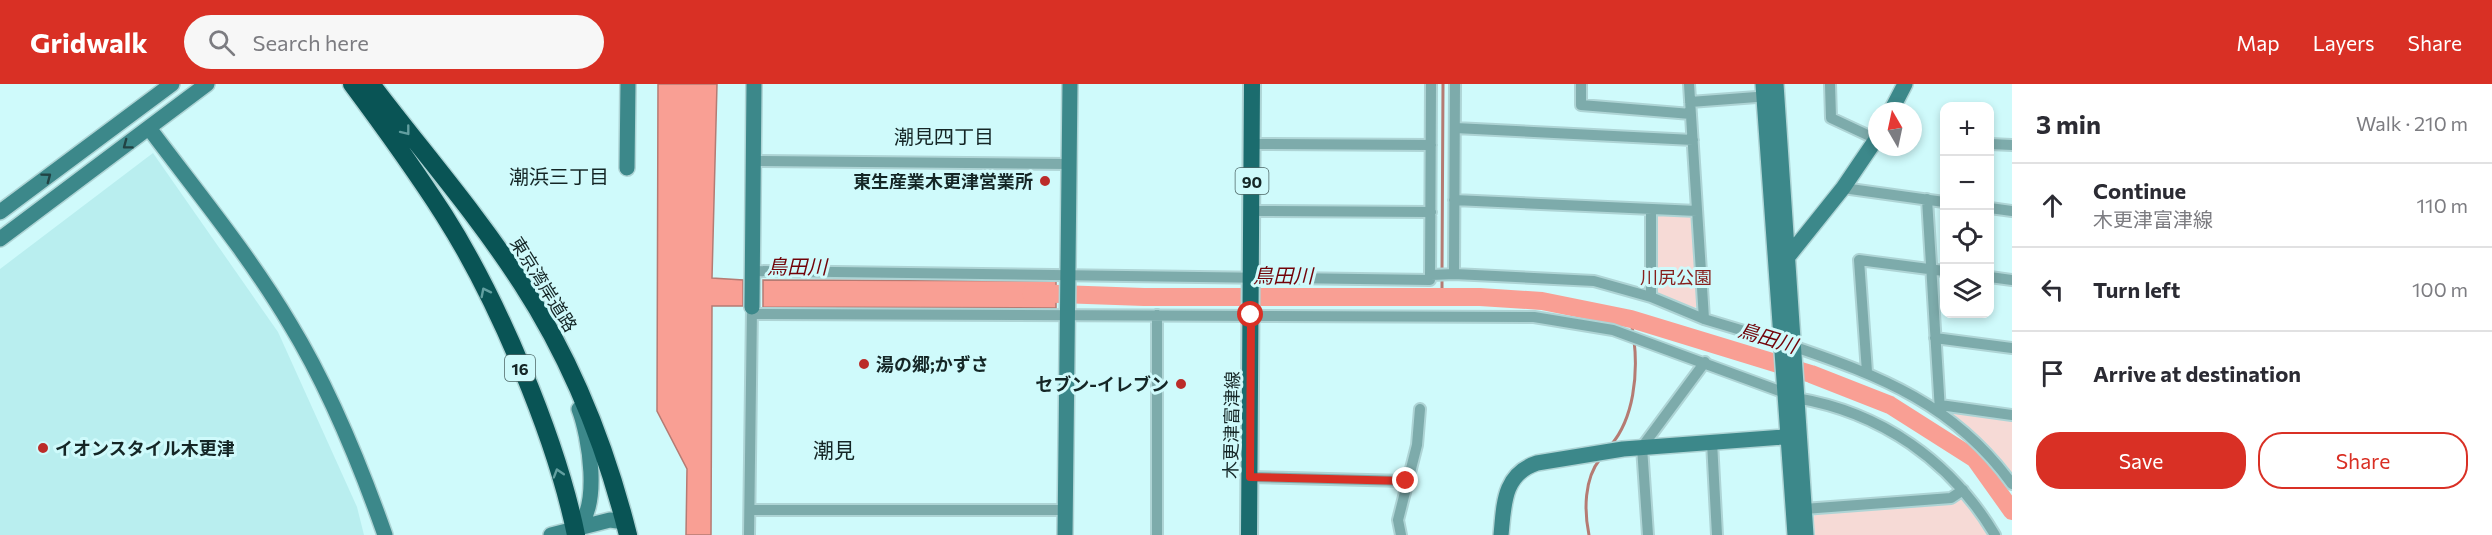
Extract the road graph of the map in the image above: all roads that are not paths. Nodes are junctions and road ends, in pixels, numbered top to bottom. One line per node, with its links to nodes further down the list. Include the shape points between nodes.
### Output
1 (172, 84): 40 (street, one-way to 1)
2 (207, 84): 19 (street)
3 (352, 84): 80 (highway, 16, one-way to 3, via 542,423 490,301 444,216)
4 (371, 84): 61 (highway, 東京湾岸道路 / 16, one-way to 61, via 504,258)
5 (628, 84): 30 (street)
6 (754, 84): 28 (street)
7 (1070, 84): 29 (street)
8 (1252, 84): 23 (main road, 90)
9 (1431, 84): 25 (street)
10 (1455, 84): 20 (street)
11 (1581, 84): 18 (street, via 1581,105)
12 (1689, 84): 16 (street)
13 (1830, 84): 21 (street, via 1831,118)
14 (1905, 84): 17 (street)
15 (1770, 90): 16 (street); 43 (street)
16 (1690, 102): 18 (street)
17 (1896, 102)
18 (1691, 114): 22 (street)
19 (149, 128): 42 (street, one-way to 42); 81 (street, via 294,330 362,473)
20 (1455, 128): 22 (street); 32 (street)
21 (1868, 134)
22 (1693, 141): 38 (street)
23 (1252, 144): 25 (street); 37 (main road, 90)
24 (1994, 144): 26 (street)
25 (1431, 145): 41 (street)
26 (2012, 145)
27 (1868, 151): 31 (street)
28 (753, 161): 29 (street); 46 (street)
29 (1069, 164): 48 (street)
30 (627, 168)
31 (1843, 188): 33 (street); 43 (street)
32 (1454, 200): 35 (street); 47 (street)
33 (1927, 200): 34 (street); 44 (street)
34 (1940, 202)
35 (1651, 209): 38 (street); 53 (street)
36 (1994, 209): 39 (street)
37 (1252, 211): 41 (street); 50 (main road, 90)
38 (1697, 211): 58 (street)
39 (2012, 211)
40 (0, 212)
41 (1431, 212): 49 (street)
42 (0, 239)
43 (1781, 259): 60 (street)
44 (1930, 269): 45 (street); 59 (street); 64 (street, via 1860,260)
45 (1940, 270)
46 (753, 274): 48 (street); 54 (street)
47 (1454, 274): 49 (street); 53 (street, via 1594,281)
48 (1068, 275): 50 (street); 55 (street)
49 (1431, 275): 50 (street, via 1430,280)
50 (1251, 277): 57 (main road, 90)
51 (1994, 278): 52 (street)
52 (2012, 280)
53 (1651, 297): 58 (street)
54 (752, 310): 55 (street); 77 (street)
55 (1067, 315): 56 (street); 78 (street)
56 (1157, 315): 57 (street); 85 (street)
57 (1251, 315): 63 (street, via 1534,317 1613,330); 72 (main road, 木更津富津線 / 90)
58 (1704, 319): 60 (street)
59 (1935, 338): 62 (street); 66 (street)
60 (1787, 344): 64 (street); 65 (street)
61 (558, 346): 79 (highway, 東京湾岸道路 / 16, via 596,430); 80 (street, via 590,455 587,510)
62 (2012, 348)
63 (1705, 362): 65 (street); 71 (street)
64 (1868, 372): 66 (street)
65 (1791, 395): 69 (street); 75 (street, via 1856,413 1888,428 1919,448)
66 (1940, 408): 68 (street); 74 (street)
67 (1420, 409): 73 (street, via 1417,445)
68 (2012, 415)
69 (1794, 436): 70 (street); 76 (street); 91 (street)
70 (1712, 442): 71 (street); 90 (street)
71 (1642, 447): 88 (street, via 1524,467 1508,486); 89 (street)
72 (1250, 477): 73 (street); 86 (main road, 木更津富津線 / 90)
73 (1406, 481): 87 (street, via 1398,520)
74 (2012, 484)
75 (1963, 490): 76 (street, via 1950,498); 93 (street)
76 (1804, 509): 92 (street)
77 (750, 510): 78 (street); 83 (street)
78 (1065, 510): 84 (street)
79 (626, 528): 80 (street, via 610,520)
80 (576, 532): 82 (street)
81 (385, 535)
82 (551, 535)
83 (749, 535)
84 (1065, 535)
85 (1157, 535)
86 (1249, 535)
87 (1401, 535)
88 (1501, 535)
89 (1648, 535)
90 (1717, 535)
91 (1795, 535)
92 (1806, 535)
93 (1995, 535)

